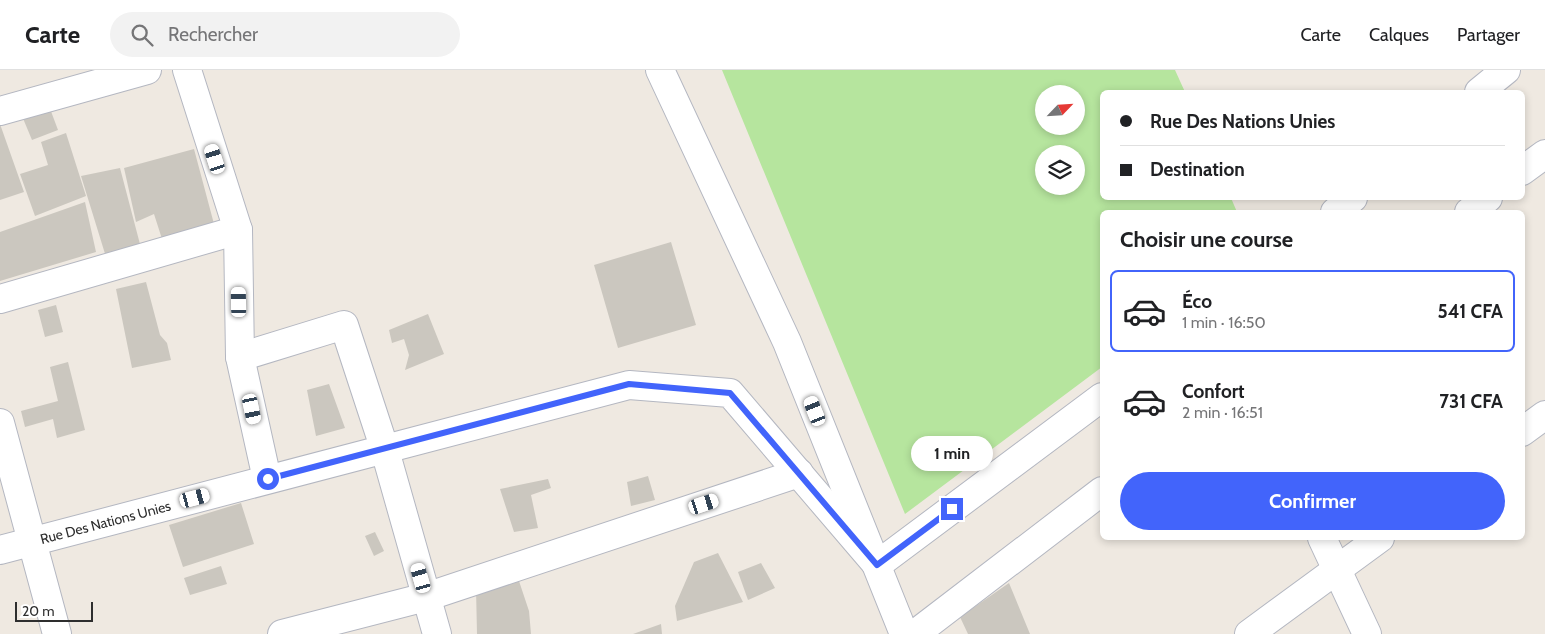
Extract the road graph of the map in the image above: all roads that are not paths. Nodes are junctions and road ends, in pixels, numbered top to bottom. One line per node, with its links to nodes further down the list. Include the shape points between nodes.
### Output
1 (146, 70): 6 (street)
2 (187, 70): 13 (street)
3 (660, 70): 28 (street, via 787,342)
4 (1506, 70): 5 (street)
5 (1481, 90)
6 (0, 111)
7 (1545, 154): 8 (street)
8 (1525, 170)
9 (1350, 200): 11 (street)
10 (1485, 200): 12 (street)
11 (1338, 210)
12 (1472, 210)
13 (238, 230): 14 (street); 15 (street)
14 (0, 299)
15 (240, 356): 20 (street, via 344,325); 22 (street)
16 (1100, 398): 28 (street)
17 (1545, 415): 19 (street)
18 (0, 423): 26 (street)
19 (1525, 430)
20 (384, 448): 21 (street, Rue Des Nations Unies, via 629,384 730,393); 22 (street, Rue Des Nations Unies); 30 (street)
21 (799, 473): 28 (street, Rue Des Nations Unies); 30 (street)
22 (268, 479): 26 (street, Rue Des Nations Unies)
23 (1100, 493): 35 (street)
24 (1323, 540): 29 (street)
25 (1377, 540): 29 (street)
26 (32, 541): 27 (street, Rue Des Nations Unies); 31 (street)
27 (0, 550)
28 (877, 565): 34 (street)
29 (1337, 569): 36 (street); 37 (street)
30 (426, 597): 32 (street); 33 (street)
31 (57, 634)
32 (282, 634)
33 (437, 634)
34 (904, 634)
35 (915, 634)
36 (1249, 634)
37 (1366, 634)

